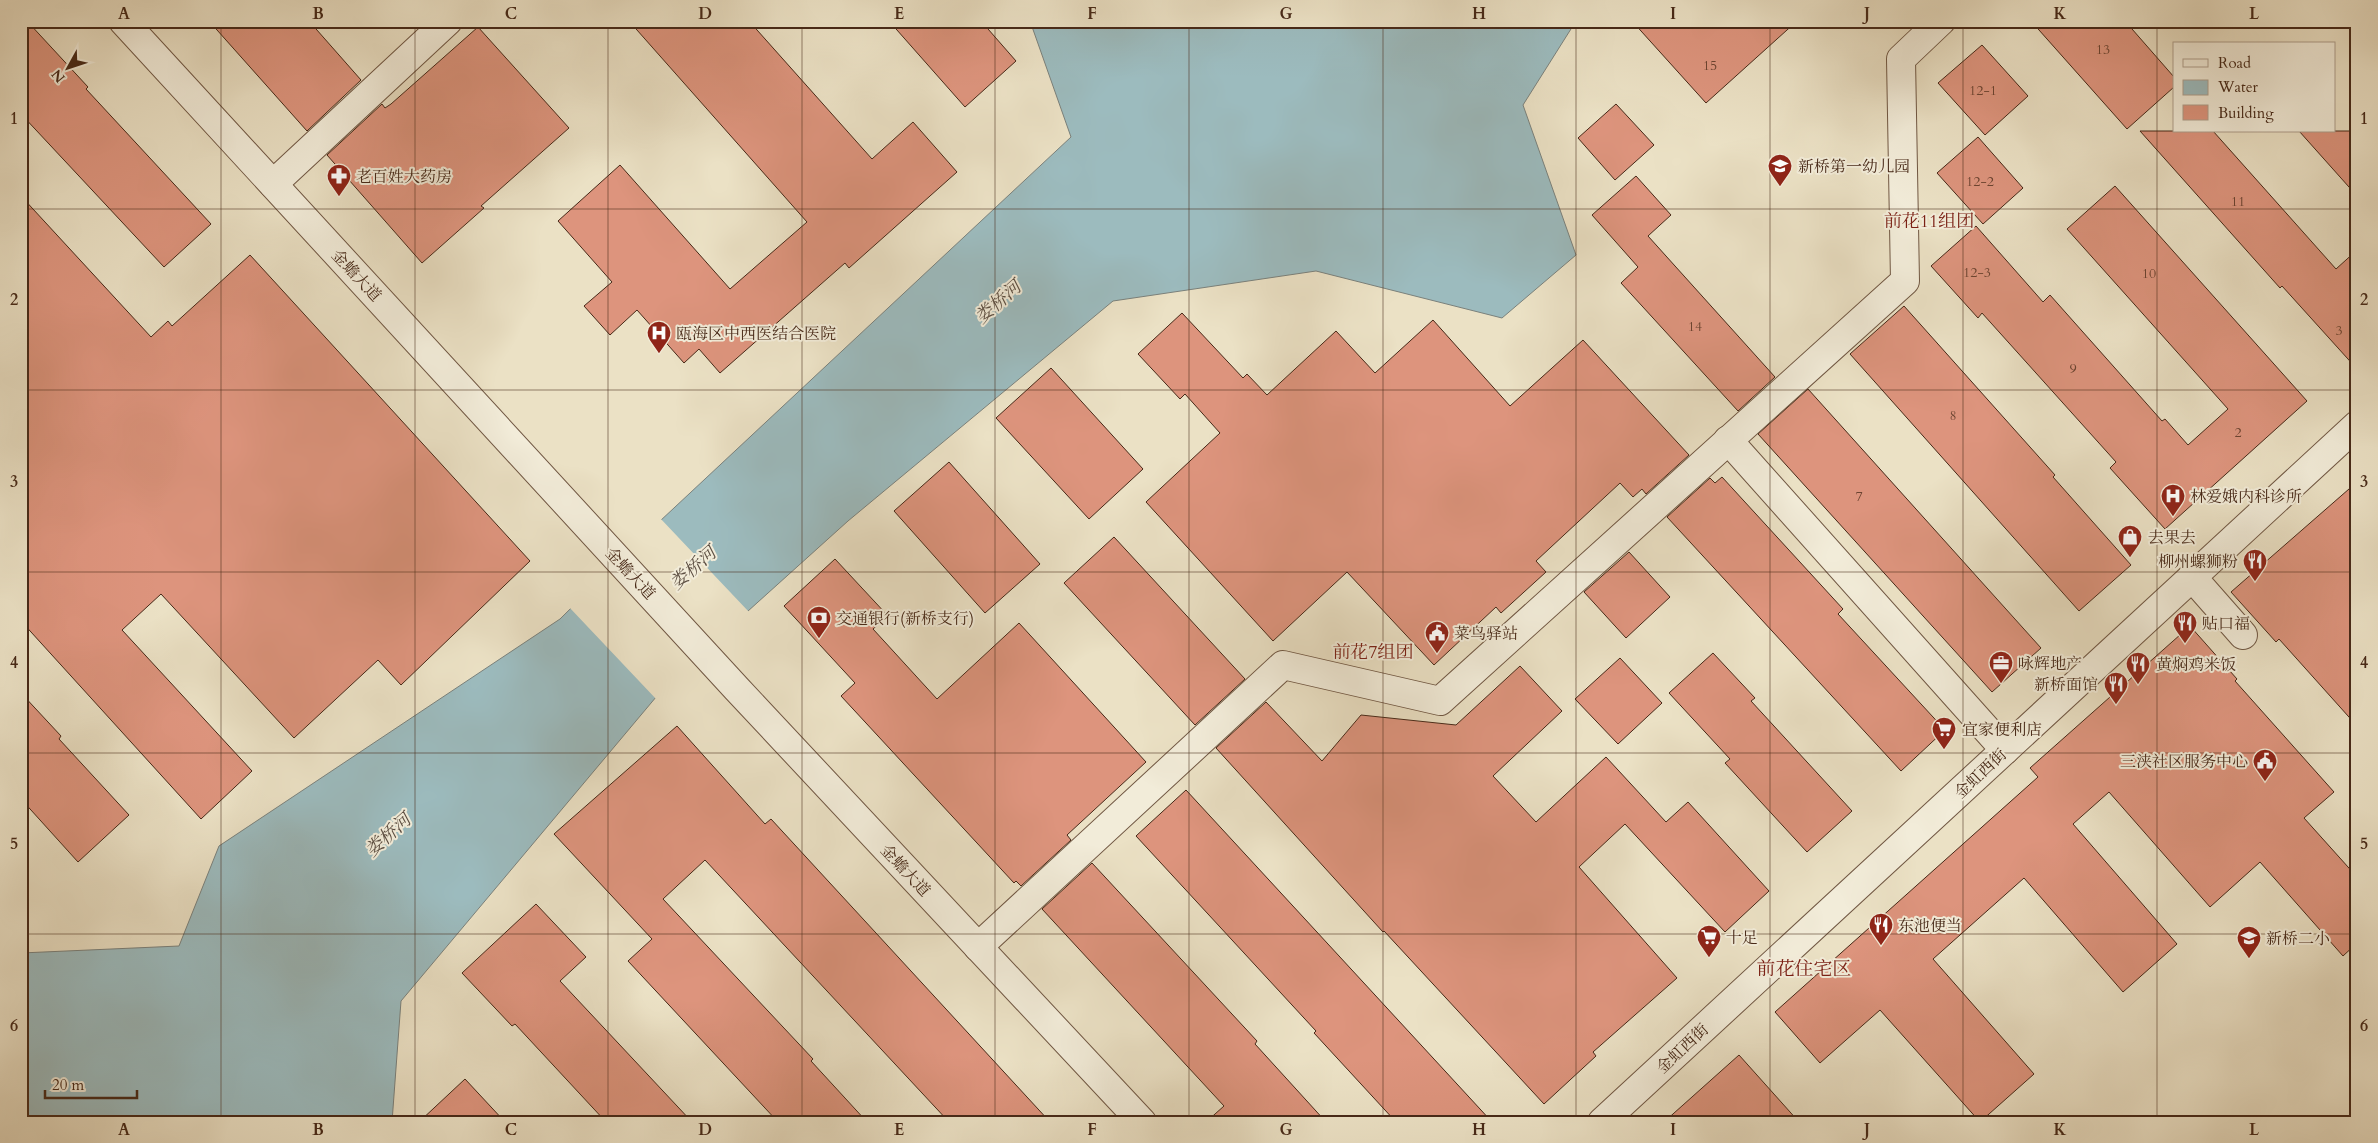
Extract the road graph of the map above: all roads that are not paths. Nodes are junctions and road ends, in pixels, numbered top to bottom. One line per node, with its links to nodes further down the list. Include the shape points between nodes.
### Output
1 (123, 21): 4 (street, 金蟾大道)
2 (448, 21): 4 (street)
3 (1941, 21): 6 (street, via 1901,59 1905,281)
4 (273, 184): 10 (street, 金蟾大道)
5 (2357, 425): 7 (street, 金虹西街)
6 (1728, 440): 9 (street); 10 (street, via 1440,701 1283,665)
7 (2192, 577): 8 (street); 9 (street, 金虹西街)
8 (2243, 635)
9 (2005, 750): 12 (street, 金虹西街)
10 (978, 947): 11 (street, 金蟾大道)
11 (1142, 1122)
12 (1602, 1122)

